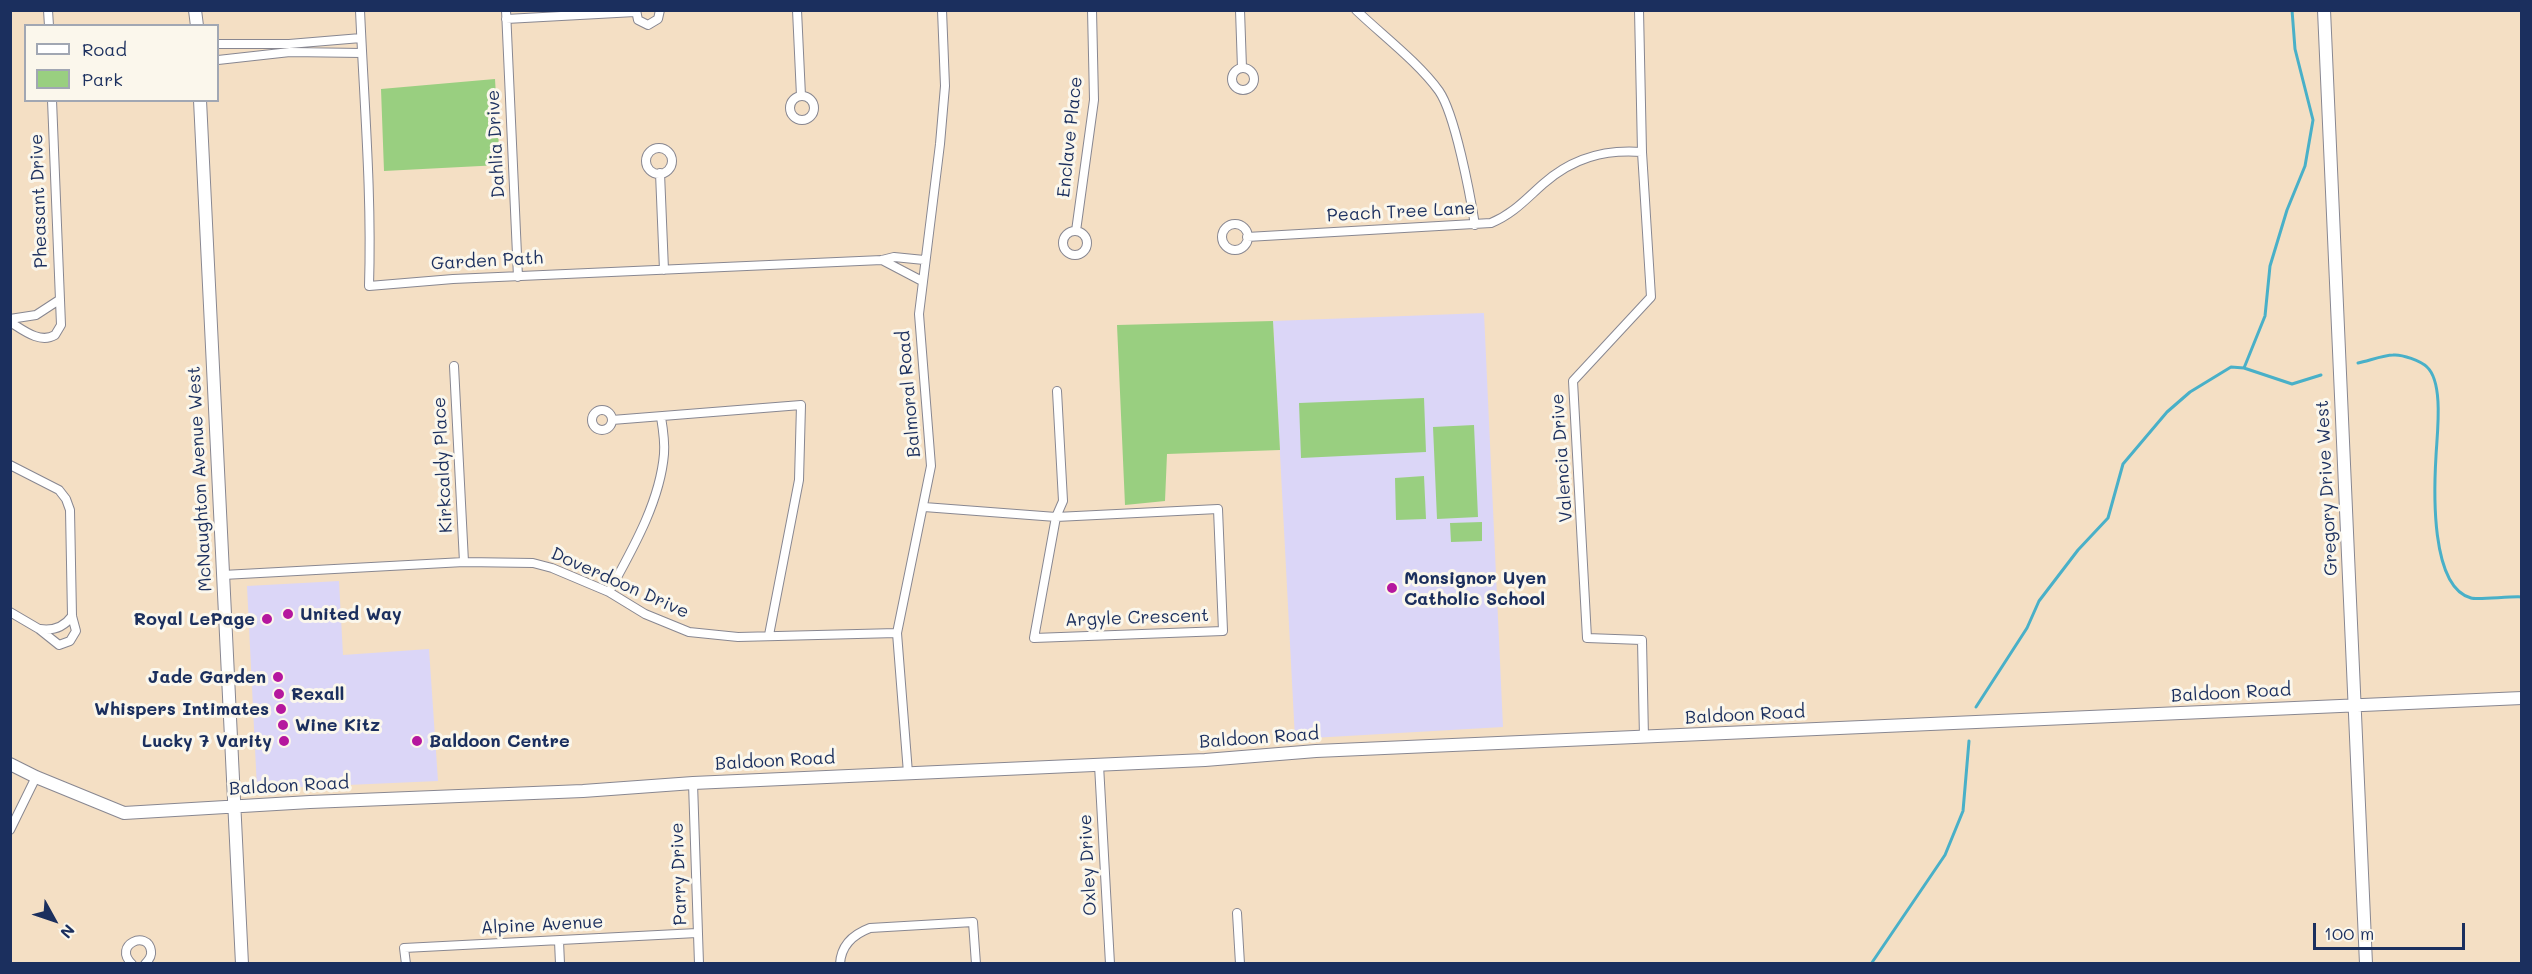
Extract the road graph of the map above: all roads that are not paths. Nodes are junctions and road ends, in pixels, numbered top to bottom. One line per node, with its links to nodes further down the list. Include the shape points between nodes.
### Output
1 (360, 10): 12 (street, Garden Path)
2 (660, 10): 10 (street, via 658,19 648,25 638,20)
3 (797, 10): 17 (street)
4 (942, 10): 26 (street, Balmoral Road, via 945,86)
5 (1092, 10): 23 (street, Enclave Place, via 1095,87)
6 (1240, 10): 16 (street)
7 (1356, 10): 22 (street, via 1440,92 1452,122)
8 (1639, 10): 20 (street, Valencia Drive)
9 (2324, 10): 48 (street, Gregory Drive West)
10 (636, 11): 11 (street)
11 (506, 15): 28 (street, Dahlia Drive)
12 (361, 38): 13 (street); 14 (street, Garden Path)
13 (219, 44)
14 (362, 52): 15 (street, via 291,52); 28 (street, Garden Path, via 369,286)
15 (219, 60)
16 (1242, 68)
17 (801, 96)
18 (52, 102): 30 (street, Pheasant Drive)
19 (200, 102): 40 (street, McNaughton Avenue West)
20 (1642, 152): 22 (street, Peach Tree Lane, via 1621,150 1584,157 1563,168 1508,216); 49 (street, Valencia Drive, via 1652,297 1573,381 1587,638 1642,640)
21 (660, 174): 27 (street)
22 (1475, 225): 24 (street, Peach Tree Lane)
23 (1076, 231)
24 (1247, 237)
25 (882, 260): 26 (street, Garden Path); 27 (street, Garden Path); 29 (street)
26 (924, 260): 29 (street, Balmoral Road)
27 (664, 270): 28 (street, Garden Path)
28 (519, 277)
29 (922, 281): 37 (street, Balmoral Road, via 919,314 931,466)
30 (59, 300): 31 (street, Pheasant Drive, via 36,315); 31 (street, Pheasant Drive, via 61,325 50,338 35,336)
31 (10, 320)
32 (454, 366): 39 (street, Kirkcaldy Place)
33 (1057, 391): 38 (street, via 1063,501)
34 (661, 417): 35 (street); 41 (street, via 661,470 644,526); 46 (street, via 801,405 799,480)
35 (612, 420)
36 (10, 465): 43 (street, via 60,490 66,499 70,510)
37 (924, 507): 38 (street, Argyle Crescent); 45 (street, Balmoral Road)
38 (1056, 516): 38 (street, Argyle Crescent, via 1034,638 1223,631 1218,508)
39 (464, 562): 40 (street, Doverdoon Drive); 41 (street, Doverdoon Drive, via 533,563)
40 (223, 575): 55 (street, McNaughton Avenue West)
41 (609, 592): 46 (street, Doverdoon Drive, via 645,614 689,632 738,637)
42 (10, 612): 44 (street)
43 (72, 616): 44 (street, via 52,630); 44 (street, via 76,631 65,645 54,643)
44 (39, 629)
45 (897, 633): 46 (street, Doverdoon Drive); 52 (street, Balmoral Road)
46 (769, 635)
47 (2522, 698): 48 (street, Baldoon Road)
48 (2355, 706): 49 (street, Baldoon Road); 70 (street, Gregory Drive West)
49 (1644, 738): 51 (street, Baldoon Road, via 1316,751)
50 (10, 764): 53 (street, Baldoon Road)
51 (1100, 765): 52 (street, Baldoon Road); 68 (street, Oxley Drive)
52 (908, 773): 54 (street, Baldoon Road)
53 (36, 777): 55 (street, Baldoon Road, via 124,813); 56 (street)
54 (693, 783): 55 (street, Baldoon Road); 58 (street, Parry Drive)
55 (235, 806): 62 (street, McNaughton Avenue West)
56 (10, 831)
57 (1237, 912): 69 (street)
58 (698, 933): 59 (street, Alpine Avenue); 65 (street, Parry Drive)
59 (560, 941): 63 (street, Alpine Avenue, via 404,948); 64 (street)
60 (132, 963): 61 (street, via 127,950 131,942 140,940 151,950 151,958)
61 (145, 963)
62 (242, 963)
63 (406, 963)
64 (560, 963)
65 (699, 963)
66 (840, 963): 67 (street, via 846,945 857,933 870,928 973,922)
67 (976, 963)
68 (1110, 963)
69 (1240, 963)
70 (2366, 963)

